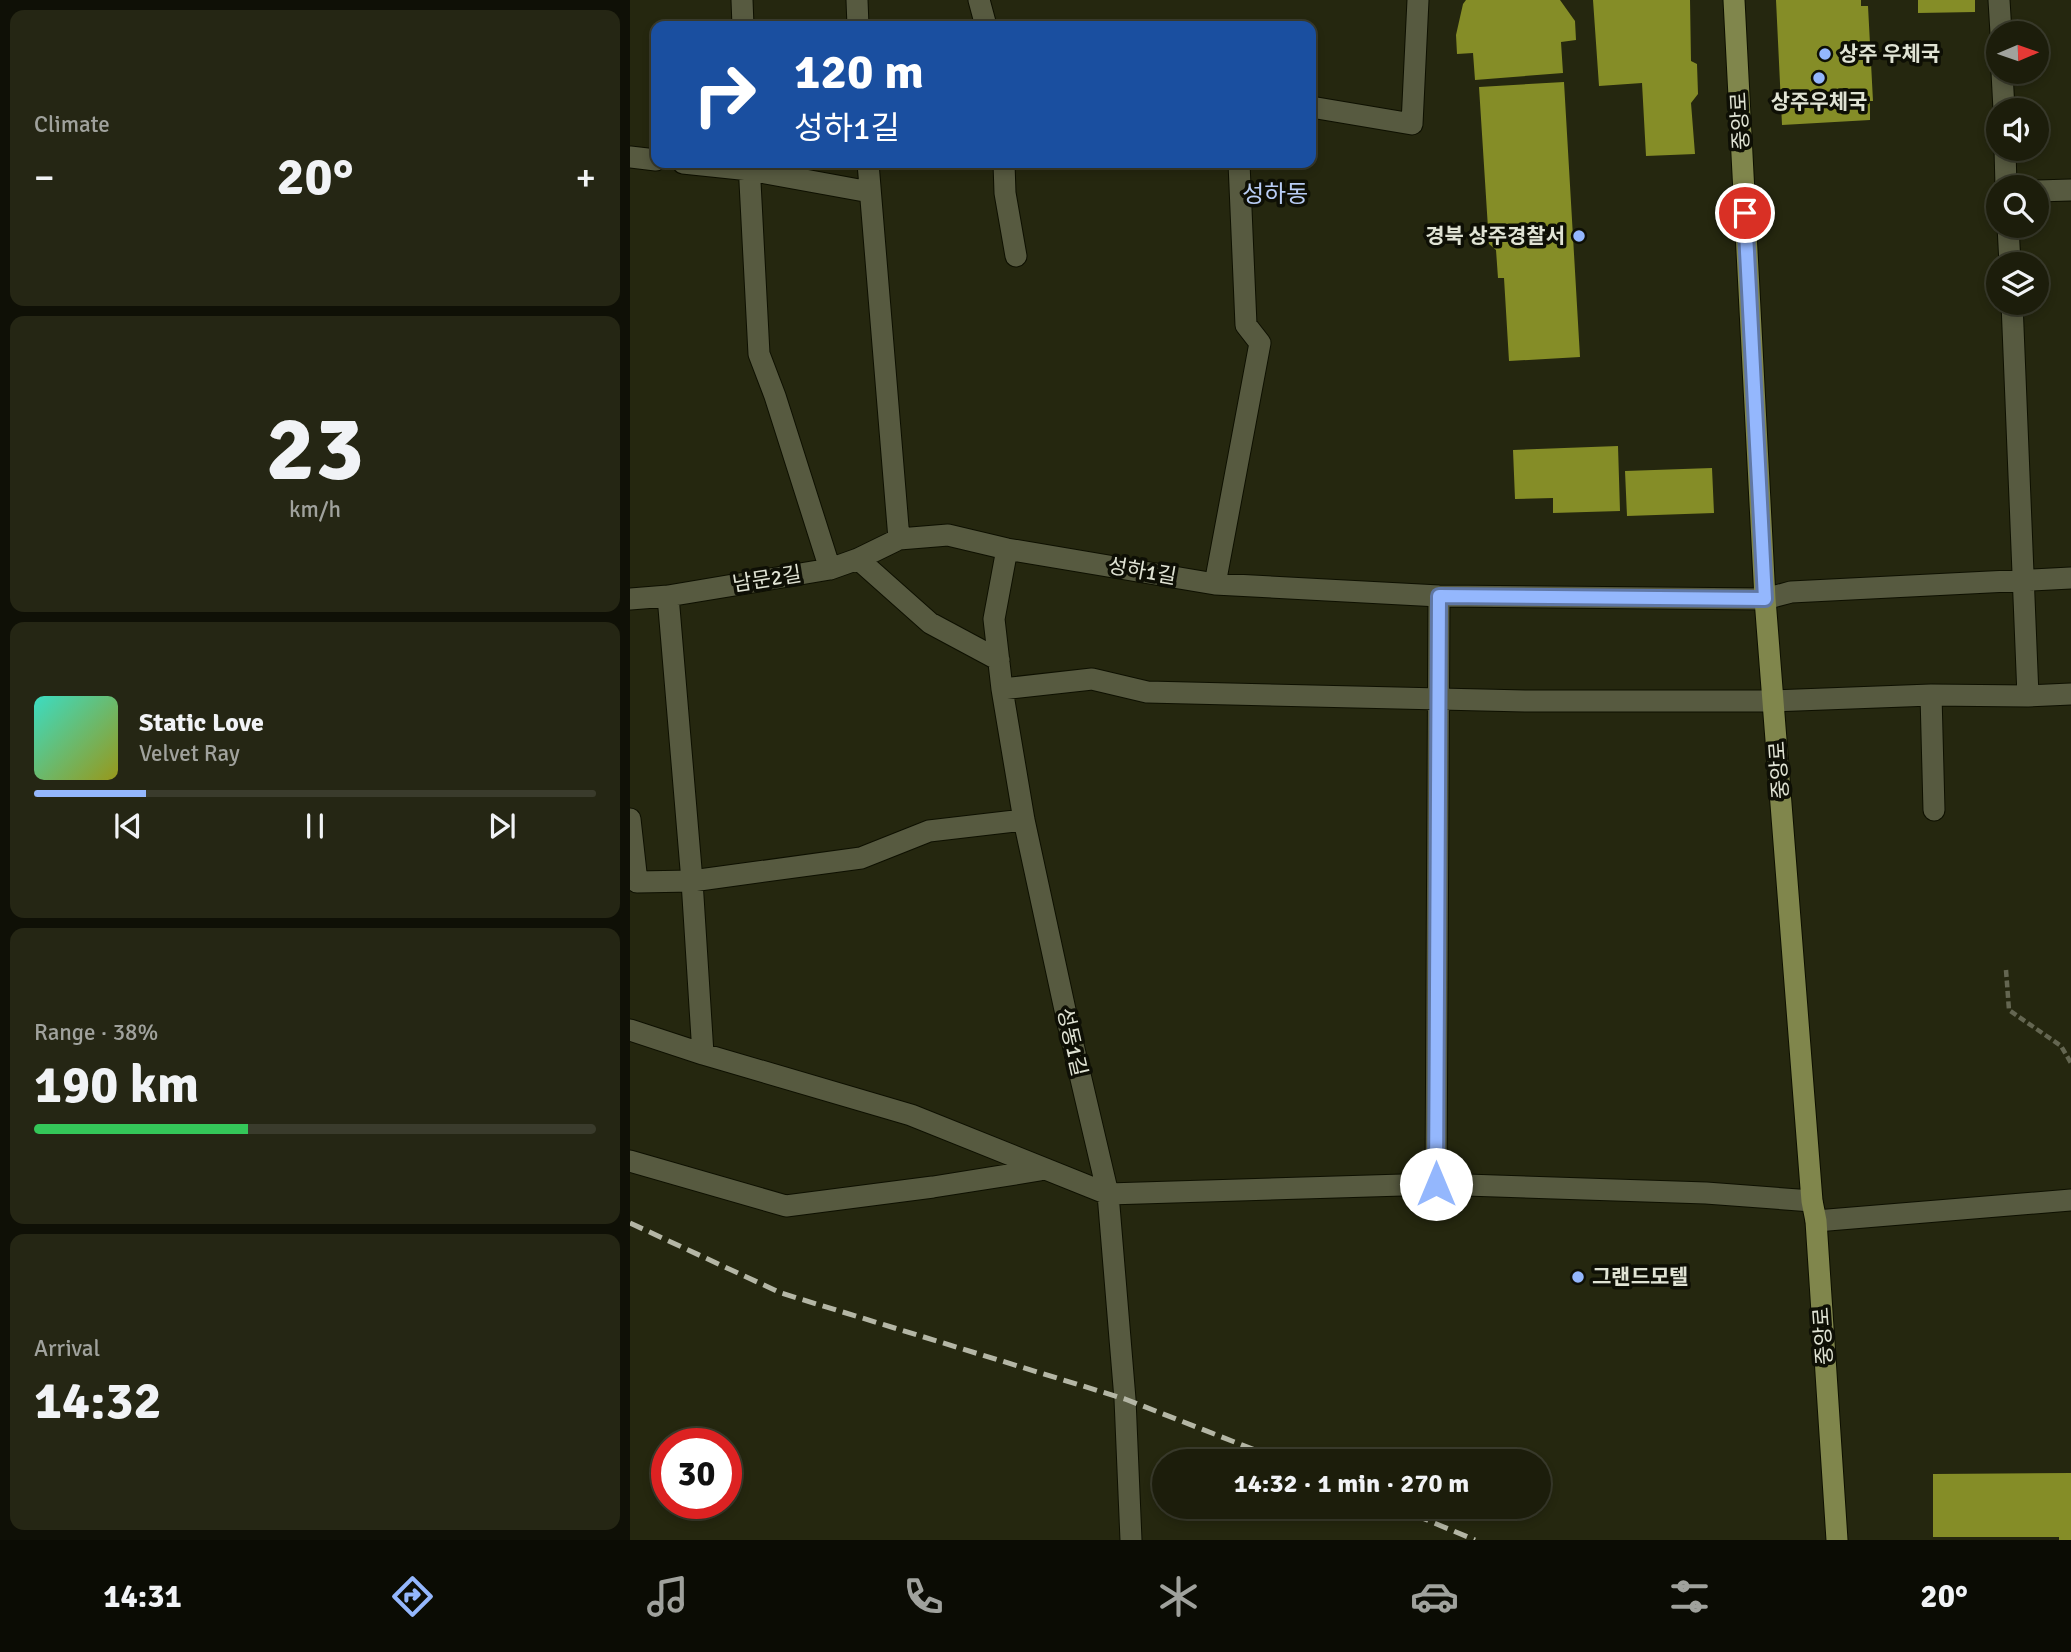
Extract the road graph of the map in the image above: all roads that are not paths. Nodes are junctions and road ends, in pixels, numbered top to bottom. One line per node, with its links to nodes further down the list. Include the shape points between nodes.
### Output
1 (742, 0): 7 (street)
2 (857, 0): 8 (street)
3 (978, 0): 9 (street)
4 (1418, 0): 11 (street, via 1412,124)
5 (1734, 0): 34 (main road, 중앙로)
6 (1999, 0): 10 (street)
7 (743, 21)
8 (858, 21)
9 (984, 21)
10 (2000, 21)
11 (1316, 108)
12 (630, 157): 13 (street)
13 (651, 159)
14 (750, 168): 27 (street, via 759,354)
15 (759, 168): 21 (street)
16 (868, 168): 21 (street)
17 (1004, 168): 22 (street)
18 (1239, 168): 30 (street, via 1247,325 1260,343)
19 (2071, 190): 20 (street)
20 (2049, 191)
21 (870, 192): 24 (street)
22 (1016, 256)
23 (2013, 315): 29 (street)
24 (899, 539): 25 (street, 성하1길, via 948,536); 26 (street, 남문2길)
25 (1007, 549): 30 (street, 성하1길); 35 (street, 성동1길, via 994,619)
26 (858, 559): 27 (street, 남문2길); 35 (street, via 930,623)
27 (830, 569): 31 (street, 남문2길)
28 (2071, 578): 29 (street, 성하1길)
29 (2024, 581): 34 (street, 성하1길, via 1791,592); 39 (street)
30 (1215, 584): 32 (street, 성하1길)
31 (668, 596): 33 (street, 남문2길); 45 (street)
32 (1439, 596): 34 (street, 성하1길); 40 (street)
33 (630, 599)
34 (1765, 599): 41 (main road, 중앙로)
35 (999, 660): 36 (street, 성동1길)
36 (1002, 689): 40 (street, via 1092,679 1147,692); 44 (street, 성동1길)
37 (2071, 694): 39 (street)
38 (1931, 695): 39 (street); 41 (street); 42 (street)
39 (2028, 696)
40 (1438, 699): 41 (street); 50 (street)
41 (1774, 702): 53 (main road, 중앙로)
42 (1934, 810)
43 (630, 819): 45 (street, via 636,882)
44 (1024, 820): 45 (street, via 929,831 861,858); 51 (street, 성동1길)
45 (692, 881): 47 (street)
46 (630, 1030): 47 (street)
47 (703, 1054): 49 (street, via 911,1115)
48 (630, 1161): 49 (street, via 786,1206)
49 (1042, 1169): 51 (street)
50 (1436, 1184): 51 (street); 53 (street, via 1706,1193)
51 (1108, 1194): 54 (street, 성동1길)
52 (2071, 1200): 53 (street)
53 (1814, 1211): 55 (main road, 중앙로)
54 (1131, 1540)
55 (1837, 1540)

